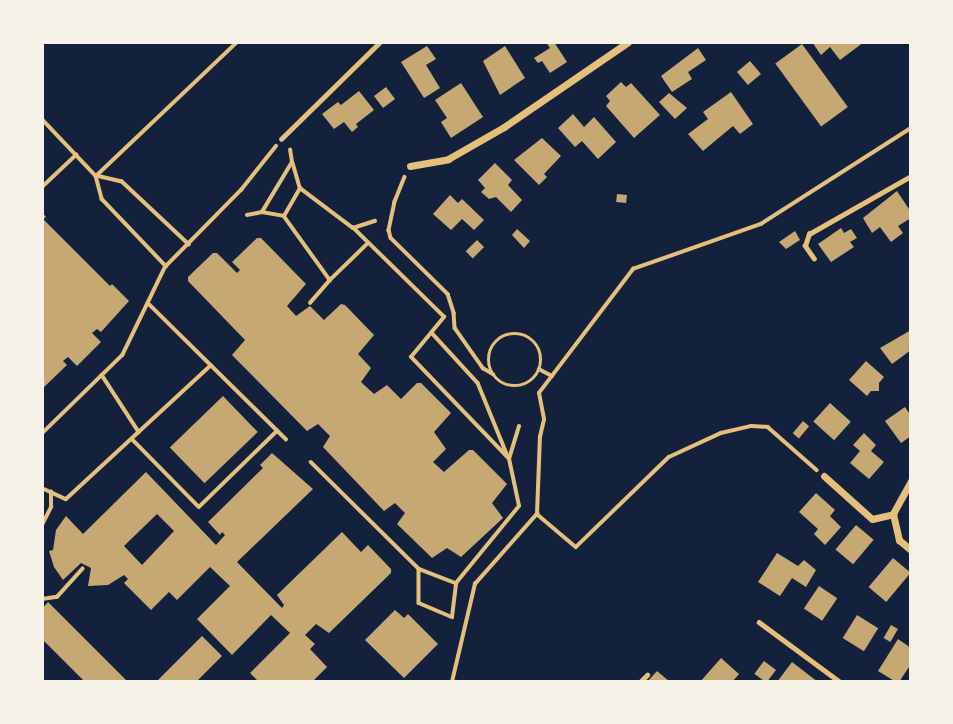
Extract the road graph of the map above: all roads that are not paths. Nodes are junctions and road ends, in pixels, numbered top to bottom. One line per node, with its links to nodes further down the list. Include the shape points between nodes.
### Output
1 (380, 42): 3 (lane)
2 (628, 42): 4 (street, via 471,146 448,159)
3 (281, 139)
4 (411, 166)
5 (911, 176): 6 (lane, via 809,234 805,246)
6 (814, 259)
7 (824, 476): 9 (street, via 872,519)
8 (911, 481): 9 (street)
9 (893, 514): 10 (street, via 899,540)
10 (911, 550)
11 (760, 622): 14 (lane)
12 (648, 675): 13 (lane)
13 (640, 682)
14 (840, 682)

